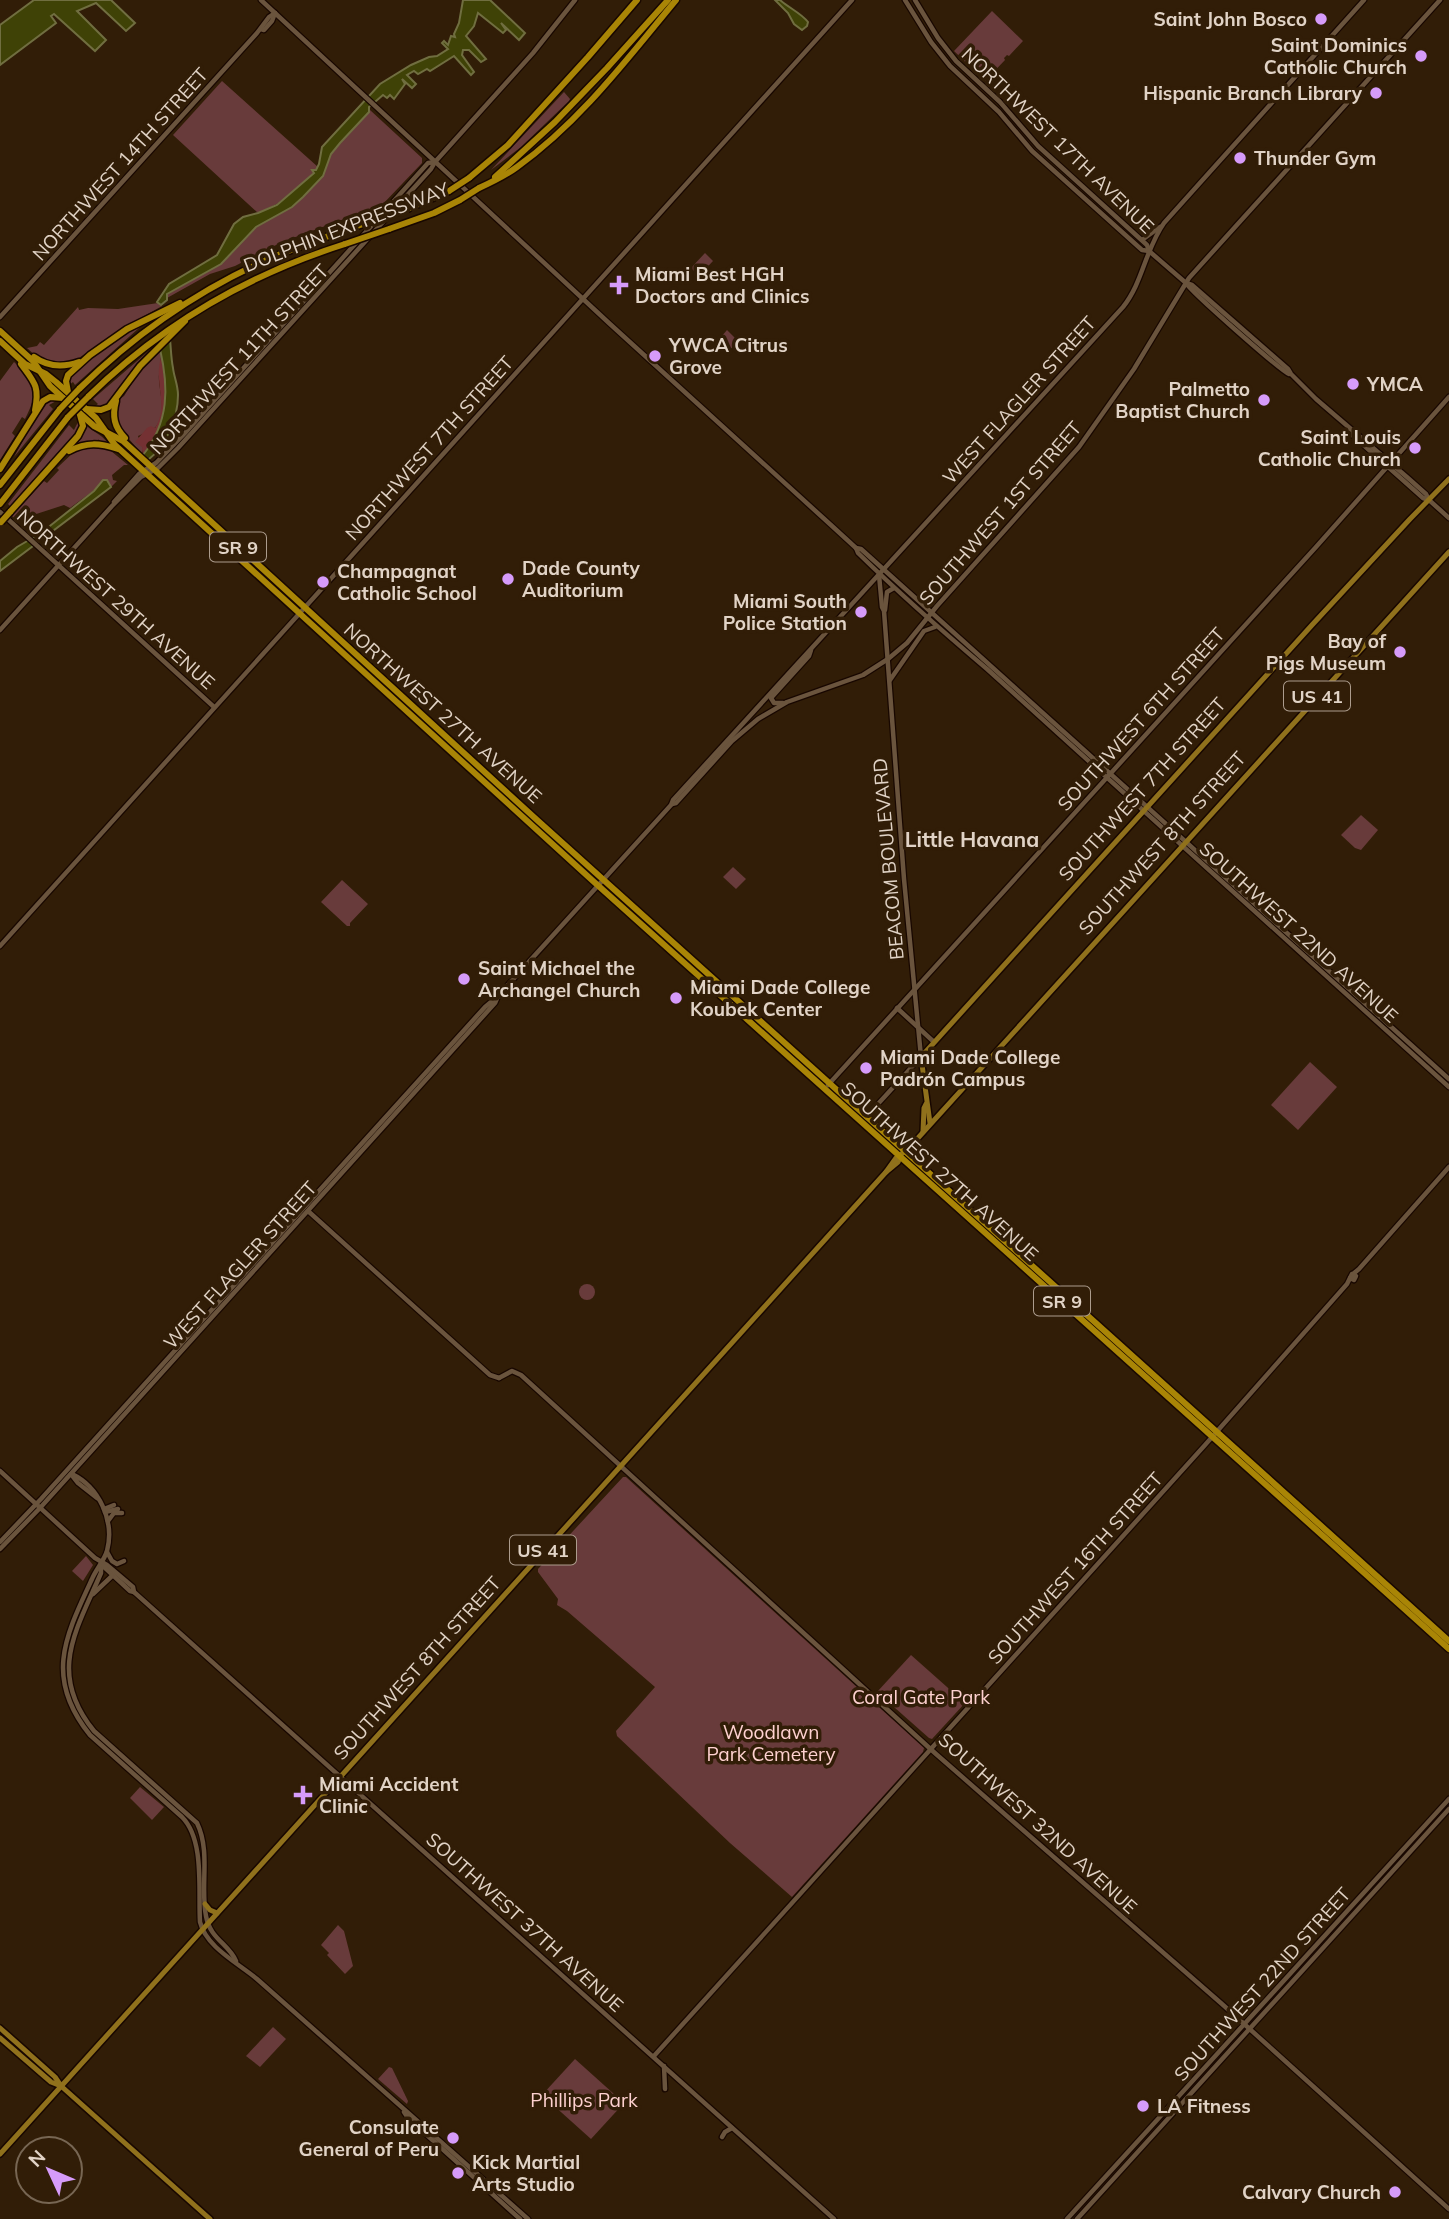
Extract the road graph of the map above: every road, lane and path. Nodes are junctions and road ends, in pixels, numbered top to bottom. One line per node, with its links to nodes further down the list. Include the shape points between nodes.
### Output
1 (261, 0): 11 (main road)
2 (575, 0): 12 (main road, NORTHWEST 11TH STREET)
3 (637, 0): 19 (highway, DOLPHIN EXPRESSWAY, bridge, via 502,151 469,178 409,208 275,256)
4 (668, 0): 13 (highway, DOLPHIN EXPRESSWAY, via 555,122)
5 (679, 0): 13 (highway, via 590,102 514,169)
6 (852, 0): 20 (main road, NORTHWEST 7TH STREET)
7 (905, 0): 16 (main road, NORTHWEST 17TH AVENUE, via 942,58 1032,151 1140,248)
8 (915, 0): 15 (main road, NORTHWEST 17TH AVENUE, via 956,61 1038,146)
9 (1364, 0): 14 (main road, WEST FLAGLER STREET)
10 (1440, 0): 17 (main road, SOUTHWEST 1ST STREET)
11 (275, 13): 12 (main road); 23 (main road, NORTHWEST 14TH STREET)
12 (435, 162): 20 (main road); 45 (main road, NORTHWEST 11TH STREET, via 428,163)
13 (479, 188): 22 (highway, DOLPHIN EXPRESSWAY, bridge, via 422,218 262,274)
14 (1161, 227): 15 (main road); 16 (main road, WEST FLAGLER STREET)
15 (1142, 240): 16 (main road, NORTHWEST 17TH AVENUE)
16 (1149, 251): 17 (main road); 58 (main road, WEST FLAGLER STREET, via 1139,282 1121,309)
17 (1186, 283): 18 (main road); 21 (main road, SOUTHWEST 1ST STREET); 24 (main road)
18 (1193, 293): 21 (main road); 24 (main road)
19 (198, 295): 31 (highway, via 127,329); 47 (highway, DOLPHIN EXPRESSWAY, bridge, via 141,334 79,389)
20 (583, 299): 55 (main road); 61 (main road, NORTHWEST 7TH STREET)
21 (1175, 302): 63 (main road, SOUTHWEST 1ST STREET, via 1079,447)
22 (193, 312): 36 (highway, via 140,366); 49 (highway, DOLPHIN EXPRESSWAY, bridge, via 135,353 88,397)
23 (0, 317)
24 (1228, 319): 27 (main road); 28 (main road)
25 (0, 331): 29 (highway, NORTHWEST 27TH AVENUE / SR 9)
26 (0, 341): 30 (highway, NORTHWEST 27TH AVENUE / SR 9)
27 (1262, 351): 28 (main road); 33 (main road)
28 (1269, 351): 33 (main road)
29 (29, 357): 31 (highway, via 53,366); 32 (highway, NORTHWEST 27TH AVENUE / SR 9)
30 (20, 360): 32 (highway, NORTHWEST 27TH AVENUE / SR 9); 38 (highway, via 37,388)
31 (81, 362): 34 (highway, via 68,375)
32 (40, 371): 34 (highway, NORTHWEST 27TH AVENUE / SR 9)
33 (1291, 374): 43 (main road)
34 (65, 395): 37 (highway, NORTHWEST 27TH AVENUE / SR 9); 38 (highway, via 45,399)
35 (1449, 397): 43 (main road, SOUTHWEST 6TH STREET)
36 (116, 399): 37 (highway, via 105,409); 42 (highway, via 116,424)
37 (83, 411): 39 (highway, NORTHWEST 27TH AVENUE / SR 9); 41 (highway, via 81,432)
38 (34, 416): 44 (highway)
39 (104, 431): 40 (highway, NORTHWEST 27TH AVENUE / SR 9); 42 (highway, NORTHWEST 27TH AVENUE / SR 9, via 119,437)
40 (120, 450): 41 (highway, via 91,443); 45 (highway, NORTHWEST 27TH AVENUE / SR 9)
41 (67, 451): 52 (highway, bridge)
42 (136, 454): 45 (highway, NORTHWEST 27TH AVENUE / SR 9)
43 (1389, 465): 48 (main road); 76 (main road, SOUTHWEST 6TH STREET)
44 (0, 469)
45 (149, 471): 53 (highway, NORTHWEST 27TH AVENUE / SR 9); 54 (highway, NORTHWEST 27TH AVENUE / SR 9); 57 (main road, NORTHWEST 11TH STREET, via 116,499)
46 (1449, 479): 48 (main road, SOUTHWEST 7TH STREET / US 41)
47 (0, 485)
48 (1429, 500): 51 (main road); 78 (main road, SOUTHWEST 7TH STREET / US 41)
49 (2, 502)
50 (0, 512): 57 (main road, NORTHWEST 29TH AVENUE)
51 (1449, 518)
52 (0, 523)
53 (212, 533): 54 (highway); 61 (highway, NORTHWEST 27TH AVENUE / SR 9)
54 (223, 534): 61 (highway, NORTHWEST 27TH AVENUE / SR 9)
55 (856, 548): 58 (main road, SOUTHWEST 22ND AVENUE); 59 (main road, SOUTHWEST 22ND AVENUE)
56 (1449, 552): 82 (main road, SOUTHWEST 8TH STREET / US 41)
57 (58, 565): 66 (main road, NORTHWEST 11TH STREET); 73 (main road, NORTHWEST 29TH AVENUE)
58 (884, 569): 59 (main road, WEST FLAGLER STREET); 63 (main road, SOUTHWEST 22ND AVENUE)
59 (879, 575): 60 (main road, SOUTHWEST 22ND AVENUE); 62 (main road, BEACOM BOULEVARD); 68 (main road, WEST FLAGLER STREET)
60 (894, 588): 62 (main road, BEACOM BOULEVARD, via 887,593); 64 (main road, SOUTHWEST 22ND AVENUE)
61 (302, 610): 73 (main road, NORTHWEST 7TH STREET); 75 (highway, NORTHWEST 27TH AVENUE / SR 9); 75 (highway, NORTHWEST 27TH AVENUE / SR 9, via 442,744)
62 (884, 611): 70 (main road, BEACOM BOULEVARD)
63 (931, 612): 64 (main road, SOUTHWEST 1ST STREET); 76 (main road, SOUTHWEST 22ND AVENUE)
64 (927, 618): 65 (main road, SOUTHWEST 22ND AVENUE); 69 (main road, SOUTHWEST 1ST STREET)
65 (936, 626): 67 (main road, via 926,629); 76 (main road, SOUTHWEST 22ND AVENUE)
66 (0, 630)
67 (913, 646): 69 (main road); 71 (main road)
68 (811, 648): 72 (main road, via 771,698 774,703); 77 (main road, WEST FLAGLER STREET)
69 (897, 653): 70 (main road, SOUTHWEST 1ST STREET)
70 (888, 659): 71 (main road, BEACOM BOULEVARD); 72 (main road, SOUTHWEST 1ST STREET, via 848,682)
71 (890, 681): 85 (main road, BEACOM BOULEVARD)
72 (788, 702): 74 (main road, SOUTHWEST 1ST STREET)
73 (214, 707): 84 (main road, NORTHWEST 7TH STREET)
74 (747, 727): 77 (main road, WEST FLAGLER STREET)
75 (466, 760): 79 (highway, NORTHWEST 27TH AVENUE / SR 9); 80 (highway, NORTHWEST 27TH AVENUE / SR 9)
76 (1108, 776): 78 (main road, SOUTHWEST 22ND AVENUE); 85 (main road, SOUTHWEST 6TH STREET)
77 (671, 805): 83 (main road, WEST FLAGLER STREET)
78 (1145, 808): 82 (main road, SOUTHWEST 22ND AVENUE); 94 (main road, SOUTHWEST 7TH STREET / US 41)
79 (537, 820): 80 (highway); 81 (highway); 83 (highway, NORTHWEST 27TH AVENUE / SR 9)
80 (527, 821): 81 (highway, NORTHWEST 27TH AVENUE / SR 9)
81 (536, 829): 83 (highway, NORTHWEST 27TH AVENUE / SR 9)
82 (1183, 843): 98 (main road, SOUTHWEST 22ND AVENUE); 100 (main road, SOUTHWEST 22ND AVENUE); 104 (main road, SOUTHWEST 8TH STREET / US 41)
83 (601, 882): 86 (highway, SOUTHWEST 27TH AVENUE / SR 9); 86 (highway, SR 9); 87 (main road, WEST FLAGLER STREET)
84 (0, 946)
85 (915, 989): 88 (main road, SOUTHWEST 6TH STREET); 90 (main road, BEACOM BOULEVARD)
86 (723, 993): 92 (highway, SOUTHWEST 27TH AVENUE / SR 9, via 733,996); 93 (highway, SOUTHWEST 27TH AVENUE / SR 9)
87 (498, 996): 89 (main road, WEST FLAGLER STREET); 91 (main road, WEST FLAGLER STREET)
88 (897, 1008): 90 (main road); 99 (main road, SOUTHWEST 6TH STREET)
89 (475, 1018): 91 (main road); 109 (main road, WEST FLAGLER STREET)
90 (919, 1027): 94 (main road); 97 (main road, BEACOM BOULEVARD)
91 (473, 1028): 109 (main road, WEST FLAGLER STREET)
92 (769, 1028): 93 (highway); 95 (highway, SOUTHWEST 27TH AVENUE / SR 9)
93 (757, 1029): 96 (highway, SOUTHWEST 27TH AVENUE / SR 9)
94 (934, 1042): 97 (main road, SOUTHWEST 7TH STREET / US 41)
95 (799, 1056): 96 (highway); 99 (highway, SOUTHWEST 27TH AVENUE / SR 9)
96 (788, 1057): 99 (highway, SOUTHWEST 27TH AVENUE / SR 9)
97 (921, 1057): 101 (main road, BEACOM BOULEVARD); 102 (main road, SOUTHWEST 7TH STREET)
98 (1449, 1079)
99 (827, 1086): 102 (highway, SOUTHWEST 27TH AVENUE / SR 9); 103 (highway, SOUTHWEST 27TH AVENUE / SR 9)
100 (1449, 1087)
101 (926, 1104): 104 (main road, BEACOM BOULEVARD); 105 (main road, BEACOM BOULEVARD)
102 (867, 1116): 103 (main road, SOUTHWEST 7TH STREET); 106 (highway, SOUTHWEST 27TH AVENUE / SR 9)
103 (861, 1122): 107 (highway, SOUTHWEST 27TH AVENUE / SR 9)
104 (930, 1125): 105 (main road, SOUTHWEST 8TH STREET / US 41)
105 (923, 1132): 106 (main road, SOUTHWEST 8TH STREET / US 41)
106 (906, 1151): 107 (main road, SOUTHWEST 8TH STREET / US 41); 110 (highway, SOUTHWEST 27TH AVENUE / SR 9)
107 (900, 1157): 110 (highway, SOUTHWEST 27TH AVENUE / SR 9); 120 (main road, SOUTHWEST 8TH STREET / US 41)
108 (1449, 1167): 118 (main road, SOUTHWEST 16TH STREET)
109 (321, 1192): 111 (main road, WEST FLAGLER STREET); 112 (main road, WEST FLAGLER STREET)
110 (963, 1209): 113 (highway, SOUTHWEST 27TH AVENUE / SR 9); 114 (highway, SOUTHWEST 27TH AVENUE / SR 9)
111 (308, 1211): 112 (main road); 119 (main road, WEST FLAGLER STREET); 120 (main road, SOUTHWEST 32ND AVENUE, via 491,1376 516,1372)
112 (300, 1212): 126 (main road, WEST FLAGLER STREET)
113 (1012, 1257): 114 (highway); 115 (highway, SOUTHWEST 27TH AVENUE / SR 9)
114 (1021, 1258): 116 (highway, SOUTHWEST 27TH AVENUE / SR 9)
115 (1027, 1270): 116 (highway); 117 (highway, SOUTHWEST 27TH AVENUE / SR 9)
116 (1035, 1270): 117 (highway, SOUTHWEST 27TH AVENUE / SR 9)
117 (1136, 1364): 118 (highway, SOUTHWEST 27TH AVENUE / SR 9)
118 (1214, 1434): 125 (highway, SOUTHWEST 27TH AVENUE / SR 9); 144 (main road, SOUTHWEST 16TH STREET)
119 (80, 1464): 122 (main road, WEST FLAGLER STREET); 124 (main road)
120 (621, 1465): 144 (main road, SOUTHWEST 32ND AVENUE); 145 (main road, SOUTHWEST 8TH STREET / US 41)
121 (0, 1471): 126 (main road, SOUTHWEST 37TH AVENUE)
122 (71, 1474): 123 (main road, WEST FLAGLER STREET); 124 (main road)
123 (64, 1481): 124 (main road); 126 (main road, WEST FLAGLER STREET)
124 (81, 1482): 127 (main road)
125 (1293, 1505): 138 (highway, SOUTHWEST 27TH AVENUE / SR 9); 138 (highway, SOUTHWEST 27TH AVENUE / SR 9, via 1426,1628)
126 (38, 1506): 129 (main road, WEST FLAGLER STREET); 130 (main road, WEST FLAGLER STREET); 133 (main road, SOUTHWEST 37TH AVENUE)
127 (105, 1511): 128 (main road); 128 (main road, via 118,1509)
128 (108, 1521): 131 (main road)
129 (0, 1542)
130 (0, 1549)
131 (107, 1551): 132 (main road, via 117,1564); 133 (main road)
132 (124, 1561)
133 (102, 1563): 134 (main road, SOUTHWEST 37TH AVENUE); 135 (main road); 136 (main road, SOUTHWEST 37TH AVENUE); 137 (main road)
134 (112, 1576): 136 (main road, SOUTHWEST 37TH AVENUE); 137 (main road)
135 (87, 1590): 137 (main road); 141 (main road, via 66,1638)
136 (134, 1592): 145 (main road, SOUTHWEST 37TH AVENUE)
137 (90, 1597): 142 (main road, via 70,1649)
138 (1437, 1633): 139 (highway, SOUTHWEST 27TH AVENUE / SR 9); 140 (highway, SOUTHWEST 27TH AVENUE / SR 9)
139 (1449, 1641)
140 (1449, 1649)
141 (66, 1690): 142 (main road); 143 (main road)
142 (73, 1692): 143 (main road)
143 (78, 1712): 146 (main road, via 86,1729)
144 (931, 1749): 158 (main road, SOUTHWEST 32ND AVENUE); 162 (main road, SOUTHWEST 16TH STREET)
145 (341, 1775): 154 (main road, SOUTHWEST 8TH STREET / US 41); 162 (main road, SOUTHWEST 37TH AVENUE)
146 (163, 1796): 149 (main road, via 194,1819); 150 (main road)
147 (1449, 1799): 151 (main road, SOUTHWEST 22ND STREET)
148 (1449, 1809): 152 (main road, SOUTHWEST 22ND STREET)
149 (201, 1832): 150 (main road); 153 (main road)
150 (194, 1834): 156 (main road)
151 (1371, 1884): 152 (main road); 158 (main road, SOUTHWEST 22ND STREET)
152 (1376, 1889): 160 (main road, SOUTHWEST 22ND STREET)
153 (205, 1904): 154 (main road); 155 (main road)
154 (217, 1913): 155 (main road, SOUTHWEST 8TH STREET / US 41)
155 (208, 1923): 156 (main road, SOUTHWEST 8TH STREET / US 41); 157 (main road)
156 (202, 1929): 157 (main road); 165 (main road, SOUTHWEST 8TH STREET / US 41)
157 (237, 1962): 168 (main road)
158 (1244, 2024): 160 (main road, SOUTHWEST 32ND AVENUE); 164 (main road, SOUTHWEST 22ND STREET)
159 (0, 2028): 165 (main road)
160 (1249, 2029): 166 (main road, SOUTHWEST 22ND STREET); 172 (main road, SOUTHWEST 32ND AVENUE)
161 (0, 2038): 165 (main road)
162 (654, 2056): 163 (main road, SOUTHWEST 37TH AVENUE)
163 (664, 2065): 167 (main road); 169 (main road, SOUTHWEST 37TH AVENUE)
164 (1192, 2081): 166 (main road); 177 (main road, SOUTHWEST 22ND STREET)
165 (61, 2086): 171 (main road, SOUTHWEST 8TH STREET / US 41); 173 (main road)
166 (1196, 2088): 178 (main road, SOUTHWEST 22ND STREET)
167 (665, 2089)
168 (404, 2111): 174 (main road); 175 (main road)
169 (732, 2127): 170 (main road); 176 (main road, SOUTHWEST 37TH AVENUE)
170 (722, 2137)
171 (0, 2154)
172 (1449, 2209)
173 (210, 2219)
174 (520, 2219)
175 (528, 2219)
176 (834, 2219)
177 (1067, 2219)
178 (1077, 2219)

